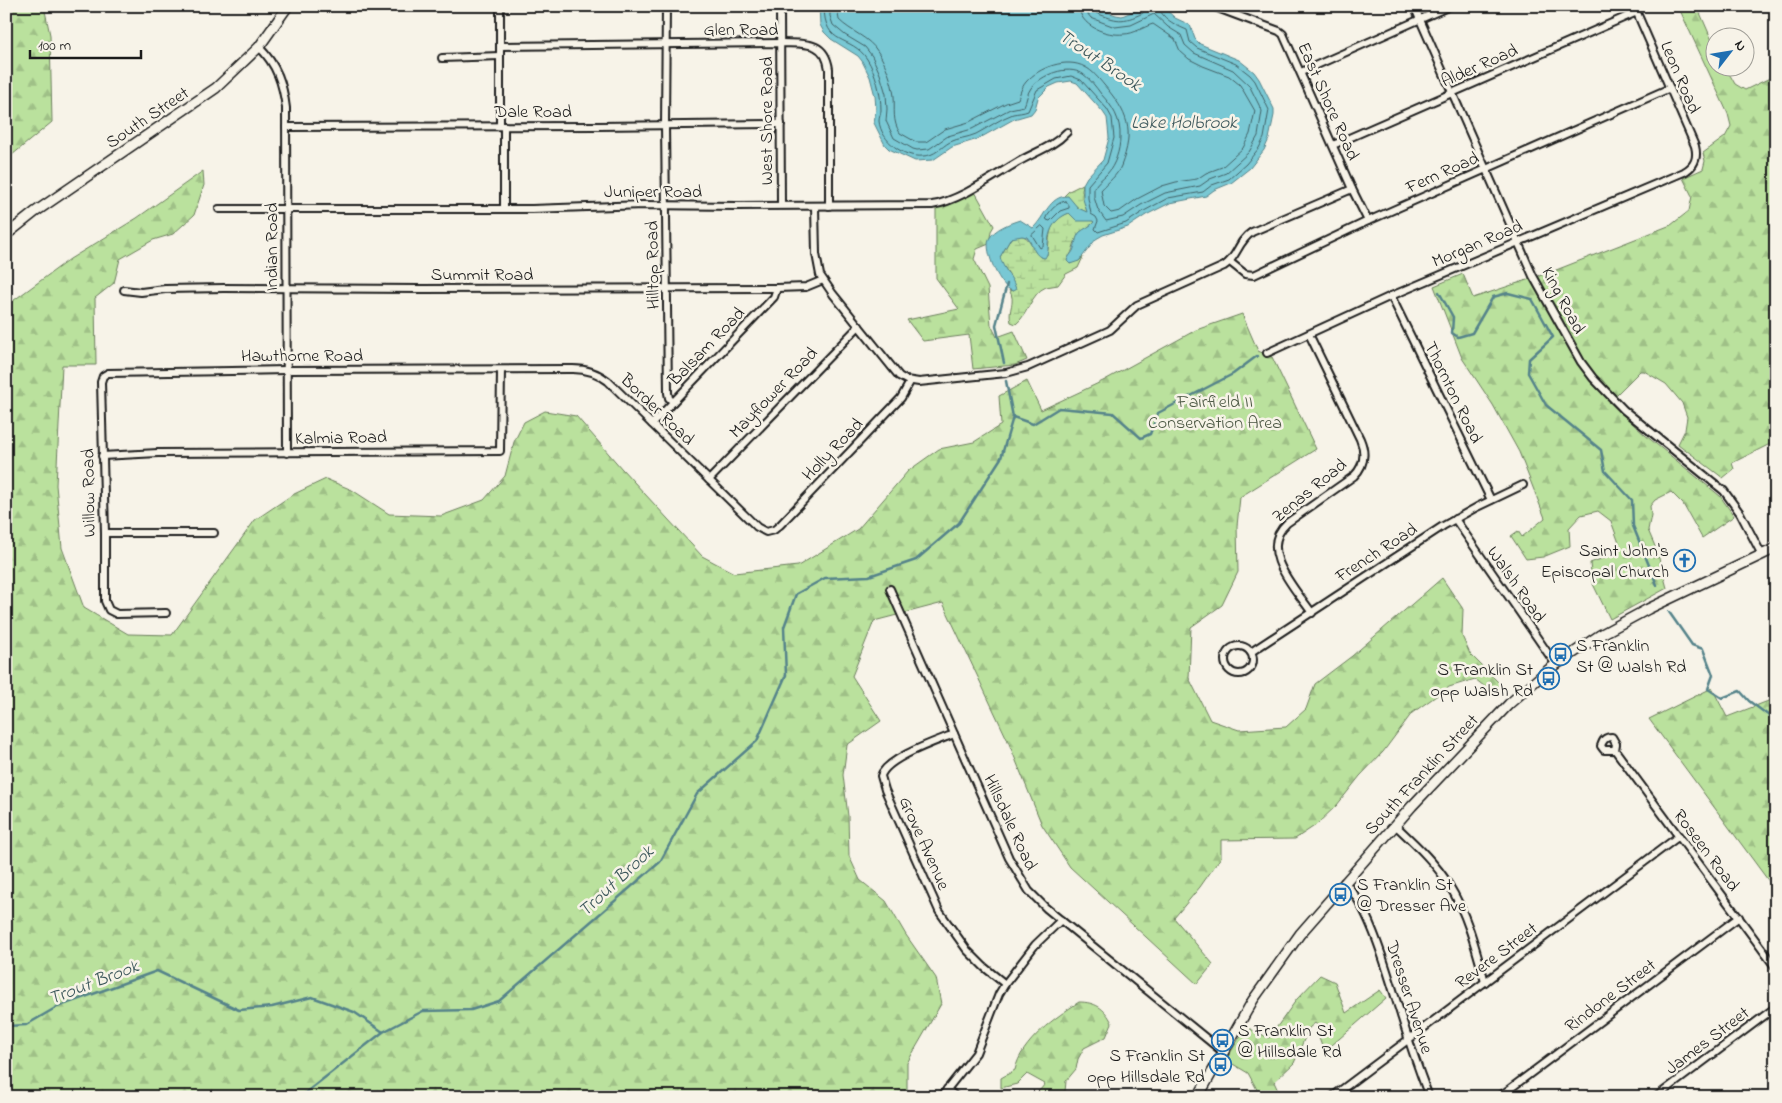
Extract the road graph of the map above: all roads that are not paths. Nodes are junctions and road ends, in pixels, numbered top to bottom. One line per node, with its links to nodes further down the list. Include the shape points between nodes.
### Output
1 (500, 6): 12 (street)
2 (666, 6): 11 (street, Hilltop Road)
3 (780, 6): 10 (street, West Shore Road)
4 (1212, 6): 16 (street, East Shore Road, via 1281,33)
5 (1414, 6): 9 (street, King Road)
6 (1450, 6): 9 (street)
7 (284, 8): 13 (main road, South Street)
8 (1636, 9): 17 (street, Leon Road); 18 (street, Alder Road)
9 (1420, 20): 16 (street); 18 (street, King Road)
10 (780, 43): 11 (street, Glen Road); 19 (street, West Shore Road); 31 (street, Glen Road, via 818,47 828,60)
11 (666, 44): 12 (street, Glen Road); 20 (street, Hilltop Road)
12 (501, 46): 14 (street)
13 (259, 47): 22 (street, Indian Road, via 274,64 280,77); 36 (main road, South Street, via 210,94 43,206)
14 (500, 56): 15 (street); 21 (street)
15 (442, 58)
16 (1301, 72): 24 (street, East Shore Road)
17 (1670, 88): 25 (street, Leon Road, via 1695,146); 26 (street, Fern Road)
18 (1453, 93): 24 (street, Alder Road); 26 (street, King Road)
19 (781, 124): 20 (street, Dale Road); 29 (street, West Shore Road)
20 (665, 125): 21 (street, Dale Road); 28 (street, Hilltop Road)
21 (502, 126): 22 (street, Dale Road); 34 (street)
22 (286, 127): 32 (street, Indian Road)
23 (1067, 132): 31 (street, Juniper Road, via 1048,147 941,204)
24 (1333, 145): 27 (street, East Shore Road)
25 (1696, 160): 37 (street, Morgan Road, via 1684,172)
26 (1485, 169): 35 (street, Fern Road); 37 (street, King Road)
27 (1352, 189): 35 (street, East Shore Road); 38 (street, via 1248,235)
28 (666, 205): 29 (street, Juniper Road); 34 (street, Juniper Road); 42 (street, Hilltop Road)
29 (781, 205): 30 (street, Juniper Road)
30 (815, 206): 31 (street, Juniper Road); 39 (street, via 816,259)
31 (829, 206)
32 (286, 208): 33 (street, Juniper Road); 34 (street, Juniper Road); 41 (street, Indian Road)
33 (219, 209)
34 (504, 209)
35 (1368, 221): 38 (street, Fern Road, via 1254,275 1245,274)
36 (6, 235)
37 (1518, 242): 44 (street, Morgan Road); 64 (street, King Road, via 1540,290 1589,373 1636,420 1724,491 1740,513)
38 (1230, 262): 51 (street, via 1137,304 1110,330 1028,368 1006,374)
39 (823, 280): 40 (street, Summit Road, via 806,287); 45 (street)
40 (777, 288): 42 (street, Summit Road); 52 (street, Balsam Road, via 774,296)
41 (286, 289): 42 (street, Summit Road); 43 (street, Summit Road); 48 (street, Indian Road)
42 (668, 289): 52 (street, Hilltop Road, via 668,393)
43 (124, 290)
44 (1391, 296): 46 (street, Morgan Road); 58 (street, Thornton Road)
45 (859, 326): 51 (street, via 899,376); 56 (street, Mayflower Road)
46 (1309, 334): 47 (street, Morgan Road); 67 (street, Zenas Road, via 1360,438 1364,456 1354,476 1291,520 1276,538 1280,564)
47 (1267, 353)
48 (286, 370): 49 (street, Hawthorne Road); 50 (street, Hawthorne Road, via 110,372); 54 (street, Indian Road)
49 (501, 370): 53 (street, Border Road, via 578,369 596,373); 54 (street, Kalmia Road, via 500,451)
50 (103, 376): 55 (street, Willow Road)
51 (910, 382): 60 (street, Holly Road, via 901,398 780,525)
52 (673, 402): 53 (street, Balsam Road)
53 (652, 424): 56 (street, Border Road)
54 (287, 453): 55 (street, Kalmia Road)
55 (102, 456): 61 (street, Willow Road)
56 (709, 480): 60 (street, Border Road, via 756,527)
57 (1523, 485): 58 (street, French Road)
58 (1491, 500): 59 (street, French Road)
59 (1455, 519): 67 (street, French Road); 69 (street, Walsh Road)
60 (768, 532)
61 (105, 533): 62 (street); 66 (street, Willow Road, via 104,598 109,610 117,614)
62 (214, 533)
63 (1776, 548): 64 (main road, South Franklin Street)
64 (1762, 555): 69 (main road, South Franklin Street, via 1632,617)
65 (890, 588): 70 (street, Hillsdale Road)
66 (166, 613)
67 (1312, 613): 68 (street, French Road)
68 (1250, 652): 68 (street, via 1240,646 1232,648 1225,659 1228,667 1238,673 1246,671 1252,665)
69 (1556, 665): 72 (main road, South Franklin Street, via 1509,704)
70 (954, 734): 76 (street, Hillsdale Road, via 1014,870 1029,891); 79 (street, Grove Avenue, via 889,763 881,776 939,911 966,950)
71 (1615, 750): 73 (street, Roseen Road)
72 (1395, 825): 74 (main road, South Franklin Street); 78 (street, via 1421,850 1448,884 1464,917)
73 (1679, 836): 75 (street, Roseen Road); 78 (street, Revere Street)
74 (1344, 882): 81 (street, Dresser Avenue, via 1364,911 1391,982); 82 (main road, South Franklin Street, via 1268,976)
75 (1739, 917): 77 (street, Roseen Road); 89 (street, Rindone Street)
76 (1061, 920): 79 (street, via 1035,945); 82 (street, Hillsdale Road)
77 (1776, 968)
78 (1484, 982): 81 (street, Revere Street)
79 (1004, 984): 83 (street, via 976,1053)
80 (1776, 1007): 90 (street, James Street)
81 (1408, 1040): 87 (street, Revere Street); 88 (street, Dresser Avenue)
82 (1223, 1052): 86 (main road, South Franklin Street)
83 (947, 1089): 84 (street); 85 (street)
84 (941, 1097)
85 (956, 1097)
86 (1198, 1097)
87 (1332, 1097)
88 (1429, 1097)
89 (1499, 1097)
90 (1656, 1097)

